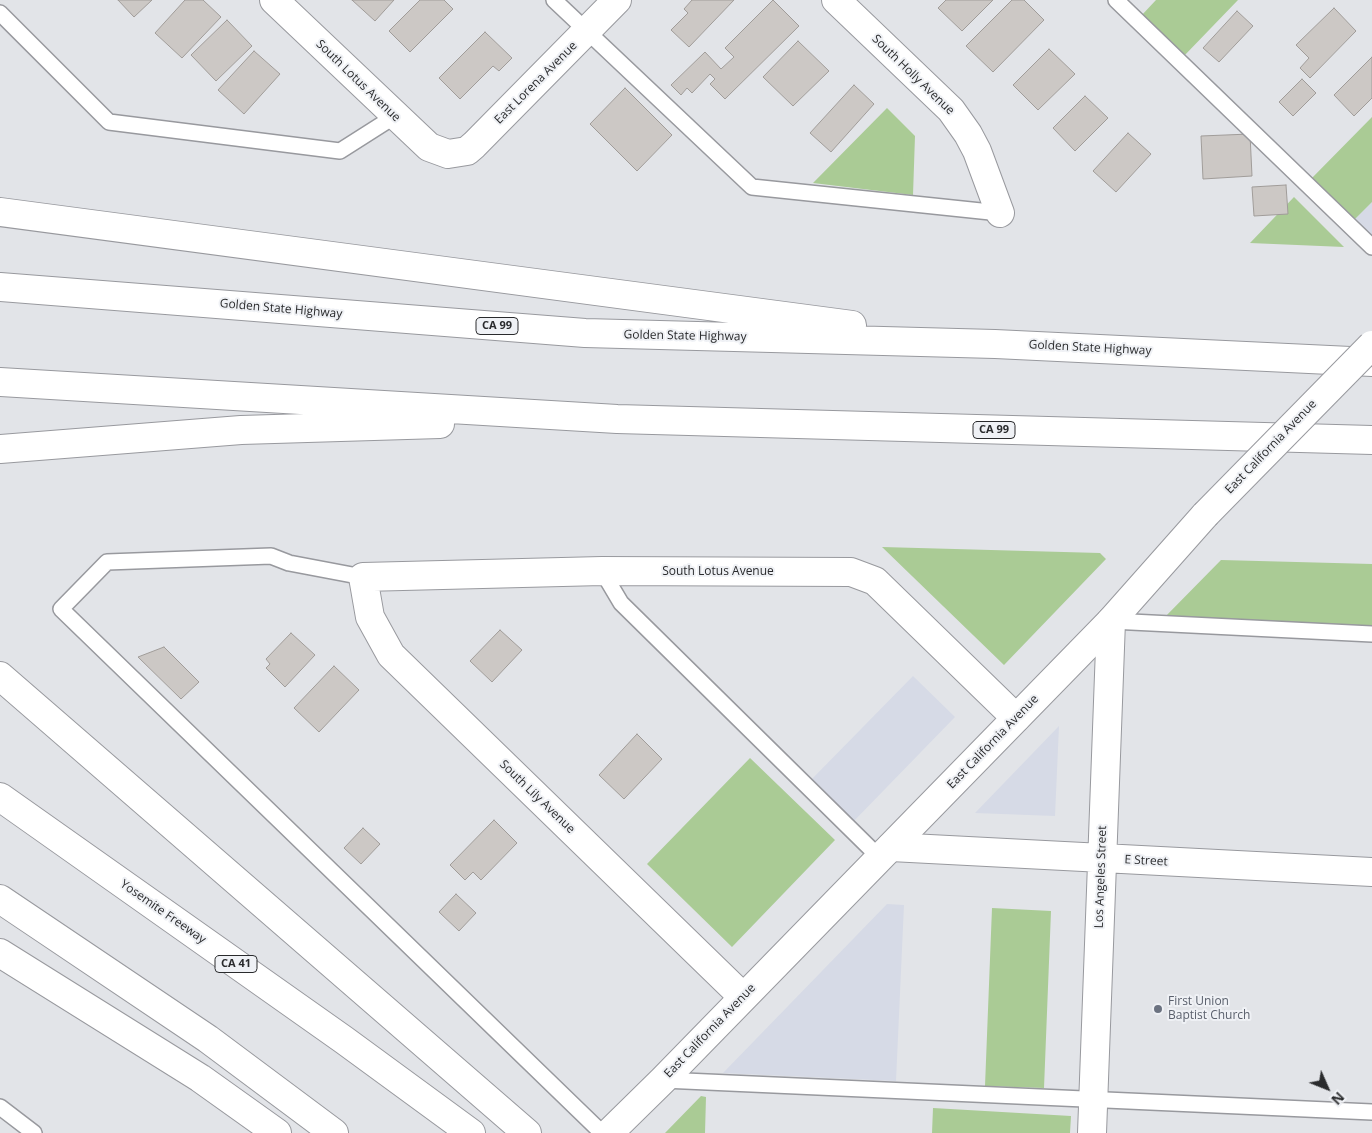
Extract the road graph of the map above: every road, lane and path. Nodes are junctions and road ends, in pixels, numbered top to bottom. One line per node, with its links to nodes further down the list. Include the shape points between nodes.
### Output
1 (274, 0): 8 (main road, South Lotus Avenue)
2 (554, 0): 7 (lane)
3 (617, 0): 7 (main road, East Lorena Avenue)
4 (836, 0): 11 (main road, South Holly Avenue, via 950,110 977,152)
5 (1116, 0): 12 (lane)
6 (0, 13): 8 (lane, via 109,122 340,151)
7 (586, 31): 9 (main road, East Lorena Avenue, via 474,145 467,151); 11 (lane, via 752,188)
8 (395, 116): 9 (main road, South Lotus Avenue, via 429,147)
9 (448, 154)
10 (0, 212): 14 (main road)
11 (1000, 214)
12 (1372, 247)
13 (0, 287): 14 (main road, Golden State Highway / CA 99, via 584,333)
14 (995, 344): 16 (main road, Golden State Highway / CA 99)
15 (1372, 345): 23 (main road, East California Avenue, bridge, via 1205,515)
16 (1372, 362)
17 (0, 382): 18 (main road, CA 99)
18 (616, 419): 19 (main road, CA 99); 20 (main road, via 241,430)
19 (1372, 440)
20 (0, 450)
21 (602, 571): 22 (main road, South Lotus Avenue); 26 (main road, South Lotus Avenue, via 851,572 875,581); 28 (lane, via 621,603)
22 (363, 577): 33 (main road, South Lily Avenue, via 370,617 391,655); 43 (lane, via 289,563 272,556 107,562 61,610)
23 (1111, 621): 24 (lane); 26 (main road, East California Avenue); 29 (main road, Los Angeles Street)
24 (1372, 634)
25 (0, 676): 42 (main road)
26 (1016, 718): 28 (main road, East California Avenue)
27 (0, 797): 41 (main road, Yosemite Freeway / CA 41)
28 (885, 853): 29 (main road, E Street); 33 (main road, East California Avenue)
29 (1102, 859): 30 (main road, E Street); 35 (main road, Los Angeles Street)
30 (1372, 872)
31 (0, 899): 40 (main road, via 208,1039)
32 (0, 953): 39 (main road, via 200,1078)
33 (743, 997): 34 (main road, East California Avenue)
34 (663, 1080): 35 (lane); 44 (main road, East California Avenue)
35 (1093, 1099): 37 (lane); 45 (main road, Los Angeles Street)
36 (0, 1107): 38 (lane)
37 (1372, 1112)
38 (34, 1133)
39 (276, 1133)
40 (334, 1133)
41 (471, 1133)
42 (527, 1133)
43 (602, 1133)
44 (608, 1133)
45 (1092, 1133)

